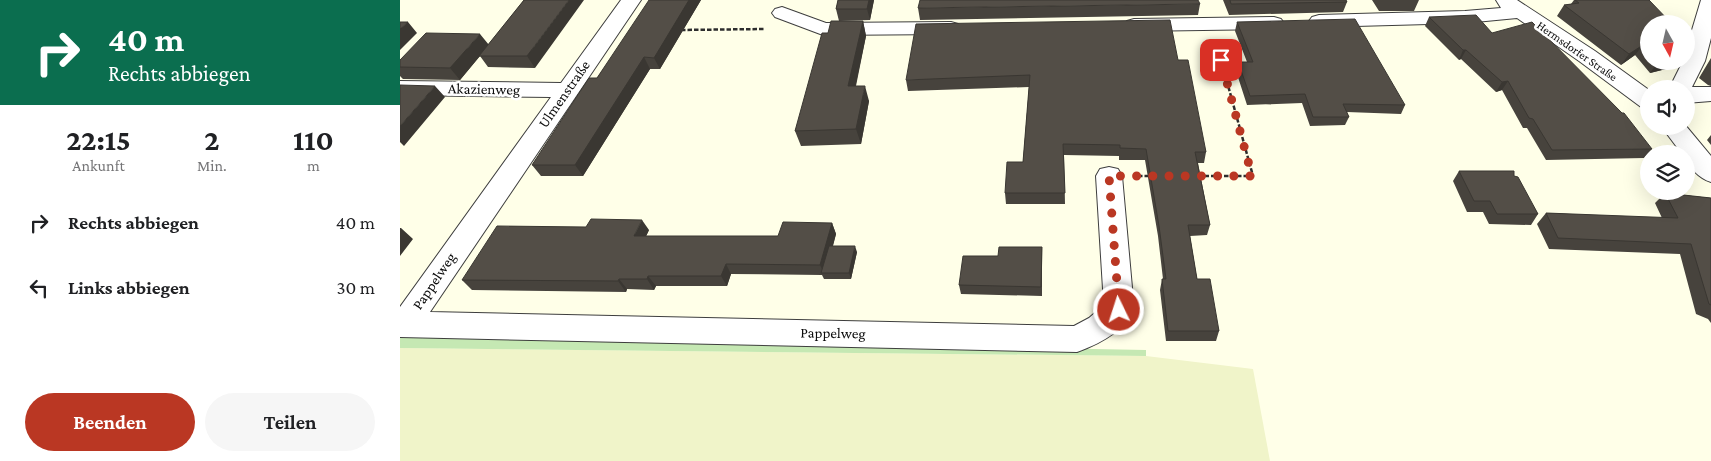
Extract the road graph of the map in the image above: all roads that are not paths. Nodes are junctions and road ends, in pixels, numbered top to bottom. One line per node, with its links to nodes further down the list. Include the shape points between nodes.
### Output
1 (631, 0): 9 (street, Ulmenstraße)
2 (1711, 0): 7 (street, via 1694,61)
3 (1512, 6): 5 (street, via 1465,17); 11 (street, Hermsdorfer Straße)
4 (782, 13): 6 (street, via 822,29)
5 (1117, 25)
6 (967, 28)
7 (1684, 80)
8 (400, 88): 9 (street, Akazienweg)
9 (567, 90): 16 (street, Ulmenstraße)
10 (1711, 94): 12 (street)
11 (1640, 95)
12 (1695, 95)
13 (1680, 135): 14 (street)
14 (1711, 173)
15 (1109, 176): 17 (street, Pappelweg, via 1119,310 1100,327 1077,338)
16 (498, 189): 17 (street, Pappelweg)
17 (402, 324)

